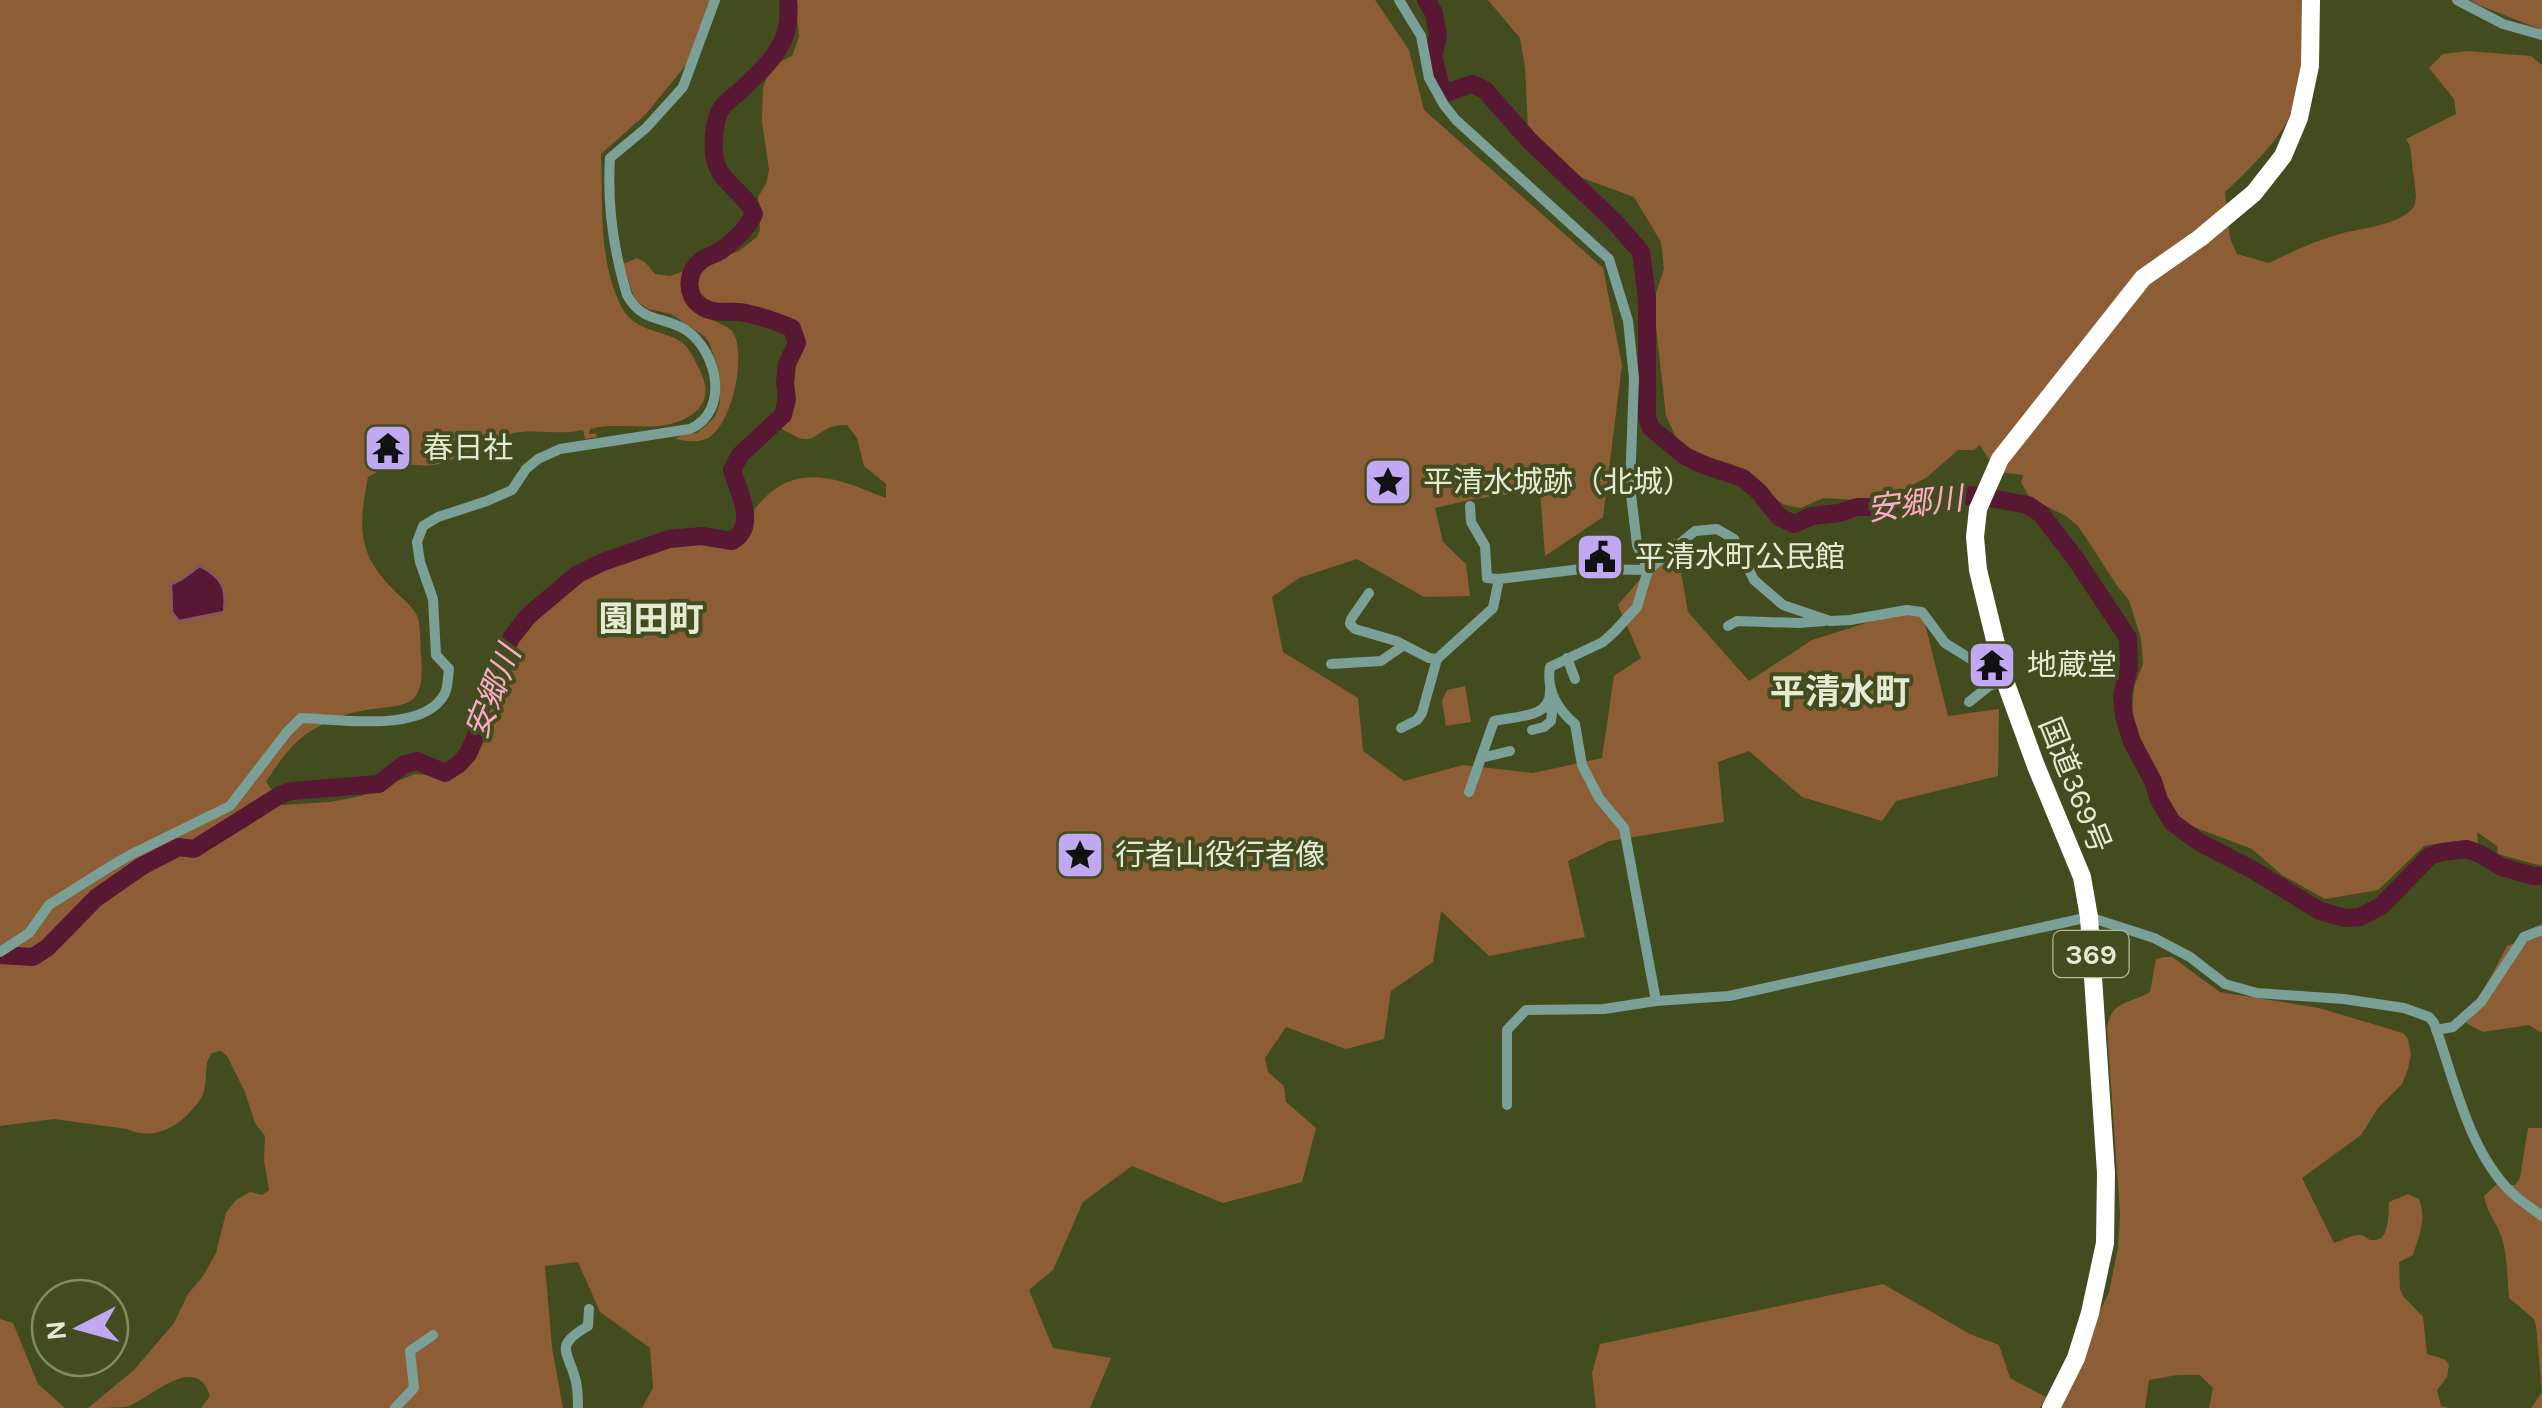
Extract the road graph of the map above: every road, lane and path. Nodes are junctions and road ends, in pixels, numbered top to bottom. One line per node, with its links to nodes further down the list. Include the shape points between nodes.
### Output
1 (715, 0): 28 (street, via 683,87 610,158 609,178 611,228 627,295 648,316 698,342 717,395 710,414 690,429 560,449 526,469 512,490 423,526 417,542 434,599 436,655 449,669 445,693 426,714 402,720 301,718 230,806 90,879 50,905)
2 (1399, 0): 7 (street, via 1421,36 1429,78 1456,120 1609,259 1628,321 1634,378 1630,486 1636,546)
3 (2311, 0): 17 (highway, 国道369号 / 369, via 2310,66 2283,156 2254,193 2144,278 1999,462 1978,509 1975,537)
4 (2457, 0): 5 (street)
5 (2542, 35)
6 (1470, 506): 8 (street, via 1485,546 1487,578)
7 (1648, 570): 8 (street, via 1580,569); 10 (street, via 1695,531 1716,528 1734,540 1754,580 1784,604); 13 (street, via 1636,606 1615,631)
8 (1500, 579): 14 (street, via 1493,608)
9 (1368, 593): 12 (street, via 1350,624)
10 (1830, 620): 11 (street, via 1737,620); 17 (street, via 1922,612 1945,643)
11 (1728, 626)
12 (1404, 645): 14 (street); 15 (street, via 1381,661)
13 (1567, 658): 16 (street); 18 (street, via 1550,667)
14 (1437, 659): 21 (street, via 1422,713)
15 (1331, 664)
16 (1575, 679)
17 (2005, 681): 19 (street); 26 (highway, 国道369号 / 369, via 2082,877)
18 (1550, 690): 20 (street); 29 (street, via 1576,724 1579,755 1593,787 1624,828)
19 (1968, 702)
20 (1548, 704): 22 (street, via 1551,722); 24 (street, via 1494,722)
21 (1401, 728)
22 (1532, 730)
23 (1510, 751): 24 (street)
24 (1480, 758): 25 (street)
25 (1469, 792)
26 (2089, 916): 29 (street, via 1730,996); 30 (street, via 2154,938 2224,984 2404,1008 2429,1016); 37 (highway, 国道369号 / 369, via 2105,1243 2076,1358)
27 (2542, 930): 30 (street, via 2524,937 2480,1002 2453,1028)
28 (3, 950)
29 (1656, 1001): 31 (street, via 1526,1010 1508,1030)
30 (2436, 1030): 32 (street, via 2466,1118 2491,1166)
31 (1508, 1105)
32 (2542, 1216)
33 (589, 1308): 36 (street, via 588,1326 564,1350)
34 (433, 1336): 35 (street, via 410,1351 414,1388)
35 (395, 1408)
36 (578, 1408)
37 (2051, 1408)

